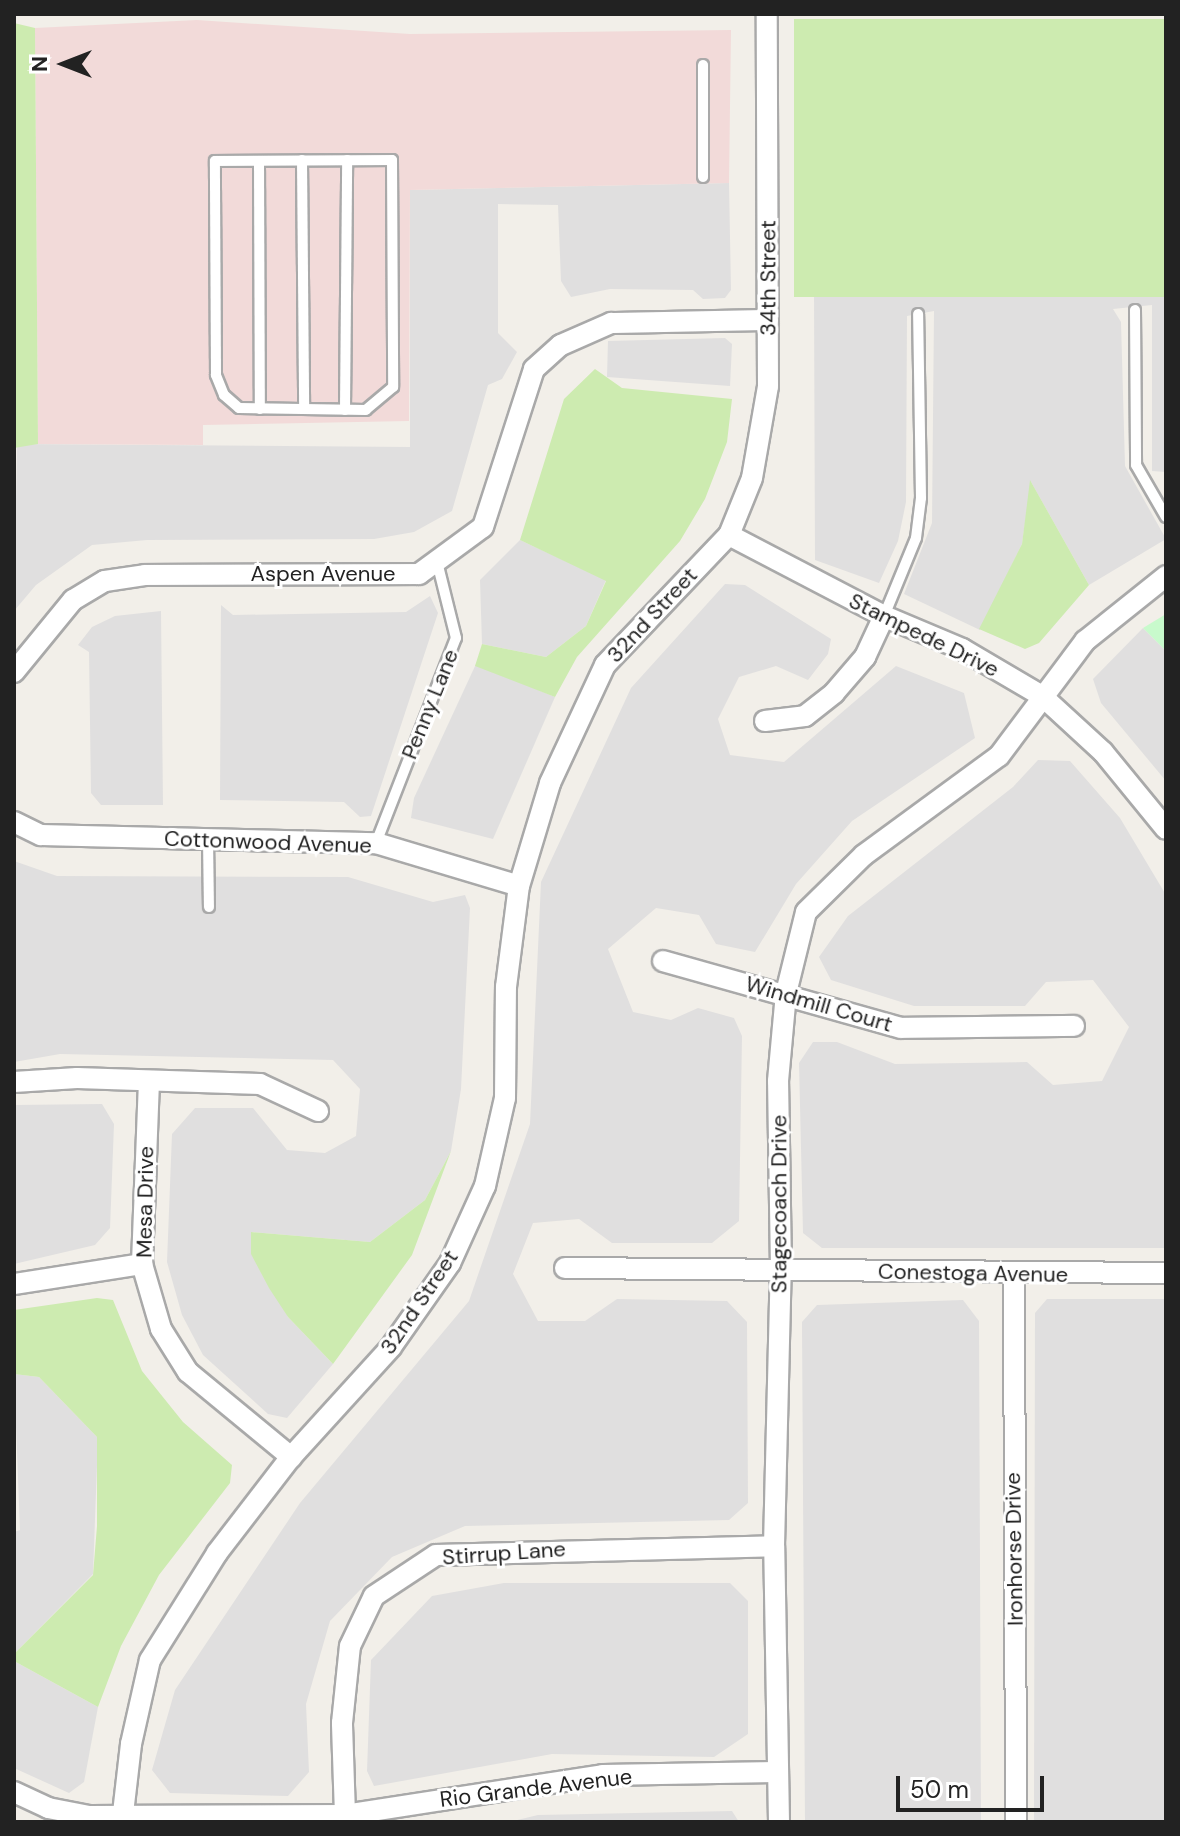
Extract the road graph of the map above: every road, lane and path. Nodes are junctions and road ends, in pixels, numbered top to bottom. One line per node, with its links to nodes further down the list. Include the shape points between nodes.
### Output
1 (767, 14): 9 (street, 34th Street)
2 (703, 65): 6 (lane)
3 (302, 160): 4 (lane); 5 (lane); 11 (lane)
4 (347, 160): 12 (lane); 12 (lane, via 392,160 393,387 366,410)
5 (259, 161): 10 (lane); 10 (lane, via 215,161 216,375 224,395 239,408)
6 (703, 177)
7 (1135, 310): 13 (lane, via 1136,465)
8 (918, 314): 17 (lane, via 921,498 916,538)
9 (768, 320): 14 (street, 34th Street, via 768,386 755,462); 15 (street, Aspen Avenue, via 611,323 561,345 534,369 483,527)
10 (260, 409): 11 (lane)
11 (304, 409): 12 (lane)
12 (345, 410)
13 (1166, 517)
14 (729, 535): 17 (street, Stampede Drive); 25 (street, 32nd Street, via 605,665 550,783)
15 (437, 562): 18 (street, Aspen Avenue, via 419,574 145,575 105,581 73,600); 24 (lane, Penny Lane, via 456,638)
16 (1166, 576): 19 (street, Stagecoach Drive, via 1085,641)
17 (884, 616): 19 (street, Stampede Drive, via 962,649); 20 (street, via 865,657 834,693 805,716)
18 (14, 672)
19 (1042, 696): 22 (street, Stampede Drive, via 1103,752); 28 (street, Stagecoach Drive, via 999,756 864,855 806,912)
20 (765, 721)
21 (14, 822): 23 (street, Cottonwood Avenue, via 41,835)
22 (1166, 829)
23 (208, 839): 24 (street, Cottonwood Avenue); 26 (lane)
24 (376, 843): 25 (street, Cottonwood Avenue)
25 (519, 886): 39 (street, 32nd Street, via 506,987 505,1098 485,1186 450,1263 391,1347)
26 (209, 907)
27 (663, 961): 28 (street, Windmill Court)
28 (786, 993): 29 (street, Windmill Court, via 901,1028); 35 (street, Stagecoach Drive, via 778,1081)
29 (1074, 1026)
30 (149, 1081): 31 (street); 32 (street, via 260,1084); 33 (street, Mesa Drive)
31 (14, 1082)
32 (318, 1111)
33 (142, 1264): 38 (street); 39 (street, Mesa Drive, via 161,1329 188,1372)
34 (565, 1268): 35 (street, Conestoga Avenue)
35 (781, 1269): 37 (street, Conestoga Avenue); 40 (street, Stagecoach Drive)
36 (1166, 1273): 37 (street, Conestoga Avenue)
37 (1014, 1275): 46 (street, Ironhorse Drive)
38 (14, 1284)
39 (291, 1457): 44 (street, 32nd Street, via 217,1553 150,1660 131,1744)
40 (774, 1546): 41 (street, Stagecoach Drive); 43 (street, Stirrup Lane, via 436,1555 374,1596 350,1646 342,1723)
41 (776, 1772): 43 (street, Rio Grande Avenue, via 603,1775); 45 (street, Stagecoach Drive)
42 (14, 1792): 44 (street, Rio Grande Avenue, via 48,1808)
43 (345, 1815): 44 (street, Rio Grande Avenue)
44 (122, 1820)
45 (779, 1822)
46 (1016, 1822)

